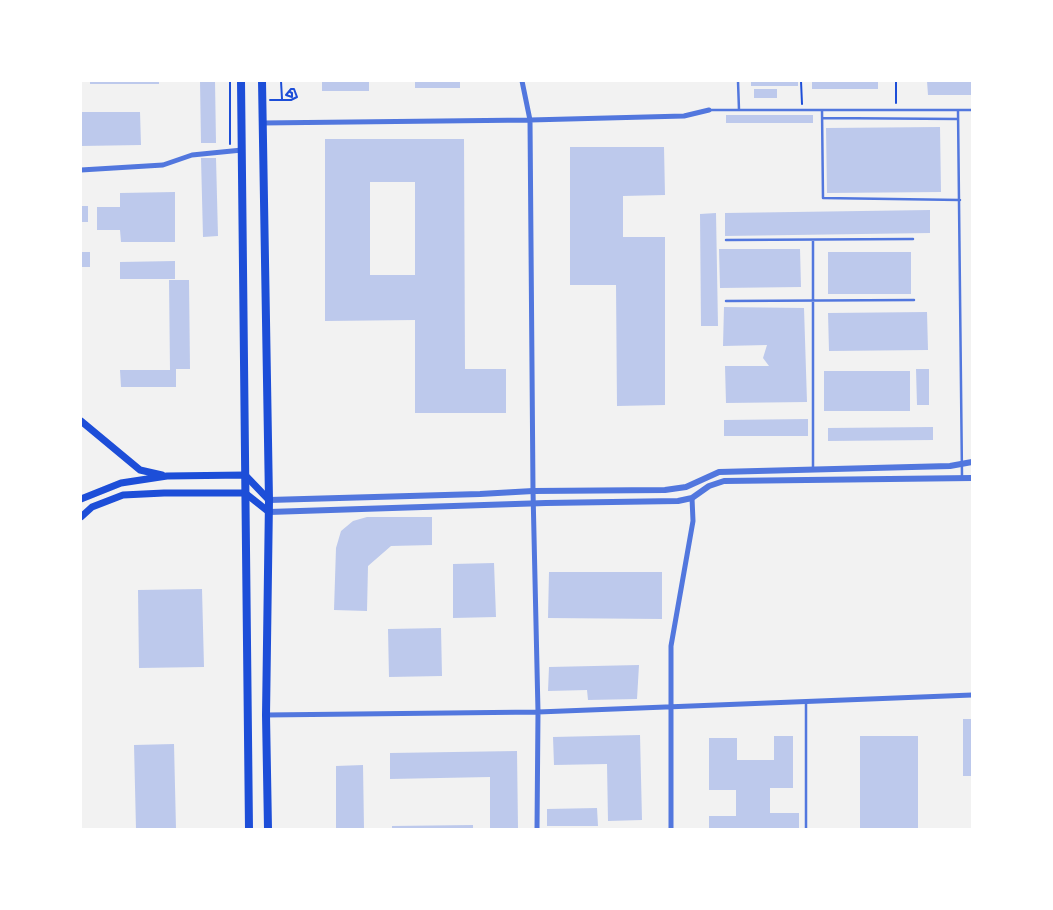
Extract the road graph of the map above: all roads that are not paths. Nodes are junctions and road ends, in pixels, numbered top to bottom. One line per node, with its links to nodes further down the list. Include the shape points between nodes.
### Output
1 (241, 81): 14 (main road)
2 (262, 81): 13 (main road)
3 (522, 81): 12 (street)
4 (738, 81): 6 (lane)
5 (709, 110): 6 (lane); 12 (street, via 684,116)
6 (739, 110): 7 (lane)
7 (822, 110): 8 (lane); 10 (lane)
8 (958, 110): 9 (lane); 11 (lane)
9 (972, 110)
10 (822, 118): 11 (lane); 16 (lane, via 823,198)
11 (958, 118): 16 (lane)
12 (530, 120): 13 (street); 31 (street)
13 (262, 123): 35 (main road)
14 (242, 150): 15 (street, via 192,156 163,165); 27 (main road)
15 (81, 170)
16 (960, 200): 25 (lane)
17 (913, 239): 19 (lane)
18 (726, 240): 19 (lane)
19 (813, 240): 20 (lane)
20 (814, 300): 21 (lane); 22 (lane); 26 (lane)
21 (914, 300)
22 (726, 301)
23 (81, 421): 28 (main road, via 140,470)
24 (972, 462): 25 (street)
25 (962, 464): 26 (street); 29 (lane)
26 (813, 470): 31 (street, via 719,472 686,487 665,490)
27 (245, 475): 28 (main road); 32 (main road); 35 (main road)
28 (167, 476): 34 (main road, via 121,483)
29 (962, 478): 30 (street); 33 (street, via 724,481 709,486)
30 (972, 478)
31 (533, 491): 35 (street); 36 (street)
32 (245, 493): 37 (main road); 38 (main road, via 123,495 92,507); 44 (main road)
33 (692, 498): 36 (street); 41 (street, via 693,520 671,646)
34 (81, 500)
35 (269, 500): 37 (main road)
36 (533, 504): 37 (street); 42 (street)
37 (269, 512): 43 (main road)
38 (81, 517)
39 (972, 695): 40 (street)
40 (806, 702): 41 (street); 48 (lane)
41 (671, 708): 42 (street); 47 (street)
42 (538, 712): 43 (street); 46 (street)
43 (266, 715): 45 (main road)
44 (249, 829)
45 (268, 829)
46 (537, 829)
47 (672, 829)
48 (806, 829)

